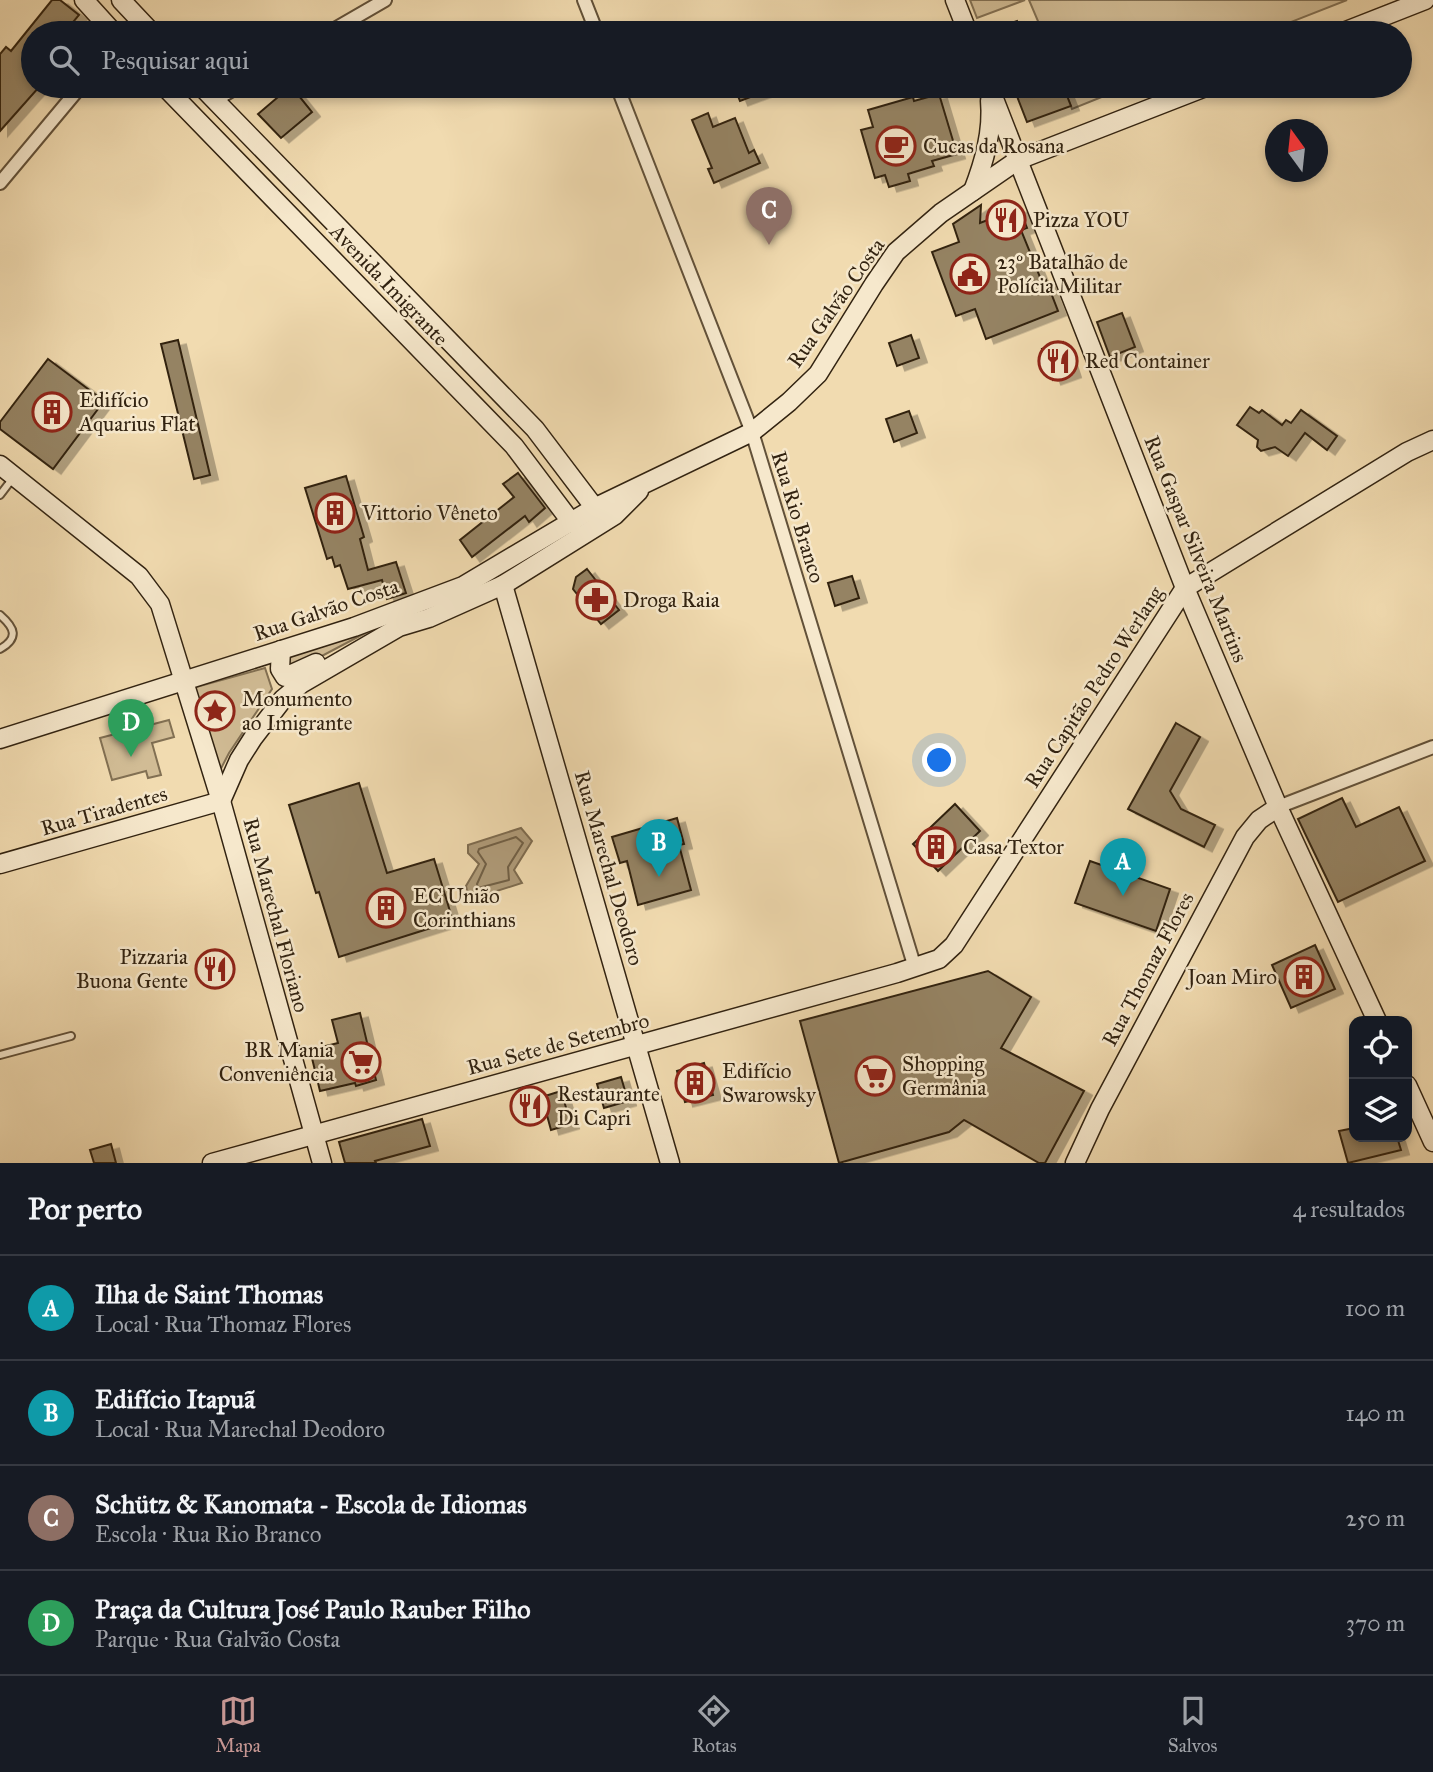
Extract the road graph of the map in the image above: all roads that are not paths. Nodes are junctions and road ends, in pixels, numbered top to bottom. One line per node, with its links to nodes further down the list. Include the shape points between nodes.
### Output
1 (84, 0): 8 (street)
2 (121, 0): 7 (street)
3 (385, 0): 9 (street)
4 (583, 0): 10 (street)
5 (955, 0): 11 (street)
6 (1424, 0): 12 (street)
7 (139, 19)
8 (103, 21)
9 (349, 21)
10 (592, 21)
11 (963, 21)
12 (1371, 21)
13 (70, 98): 22 (street)
14 (176, 98): 29 (street, Avenida Imigrante, via 514,446)
15 (218, 98): 20 (street)
16 (622, 98): 24 (street, Rua Rio Branco)
17 (989, 98): 23 (street, Rua Gaspar Silveira Martins, via 989,136)
18 (994, 98): 21 (street, Rua Gaspar Silveira Martins)
19 (1177, 98): 21 (street, Rua Galvão Costa)
20 (215, 100): 28 (street, Avenida Imigrante, via 535,429)
21 (1018, 160): 23 (street, Rua Galvão Costa); 31 (street, Rua Gaspar Silveira Martins)
22 (1, 178)
23 (972, 191): 24 (street, Rua Galvão Costa, via 896,252 818,374)
24 (752, 432): 28 (street, Rua Galvão Costa, via 649,481); 43 (street, Rua Rio Branco)
25 (1433, 440): 31 (street, Rua Capitão Pedro Werlang)
26 (7, 471): 27 (lane); 36 (street, Rua Marechal Floriano, via 147,585 160,604)
27 (0, 495)
28 (598, 515): 29 (street, Rua Galvão Costa); 30 (street, Rua Galvão Costa)
29 (572, 523): 35 (street, Rua Galvão Costa, via 463,586)
30 (503, 585): 33 (street, Rua Galvão Costa); 46 (street, Rua Marechal Deodoro)
31 (1185, 588): 41 (street, Rua Gaspar Silveira Martins); 43 (street, Rua Capitão Pedro Werlang, via 954,945 939,959)
32 (0, 615): 34 (lane, via 13,637)
33 (399, 627): 35 (street, via 289,676 282,674); 37 (street, Rua Galvão Costa, via 326,668)
34 (0, 649)
35 (276, 652): 36 (street, Rua Galvão Costa); 37 (street, via 271,674)
36 (182, 680): 38 (street, Rua Galvão Costa); 40 (street, Rua Marechal Floriano)
37 (283, 699): 40 (street, Rua Galvão Costa, via 239,760)
38 (0, 739)
39 (1433, 747): 41 (street)
40 (221, 801): 42 (street, Rua Tiradentes); 50 (street, Rua Marechal Floriano)
41 (1278, 807): 44 (street, Rua Gaspar Silveira Martins); 54 (street, Rua Thomaz Flores, via 1245,837)
42 (0, 864)
43 (915, 968): 46 (street, Rua Sete de Setembro)
44 (1375, 1016)
45 (71, 1036): 47 (lane)
46 (636, 1045): 50 (street, Rua Sete de Setembro); 53 (street, Rua Marechal Deodoro)
47 (0, 1055)
48 (1412, 1095): 49 (street)
49 (1431, 1134)
50 (313, 1135): 51 (street, Rua Sete de Setembro); 52 (street, Rua Marechal Floriano)
51 (212, 1163)
52 (321, 1163)
53 (670, 1163)
54 (1075, 1163)

